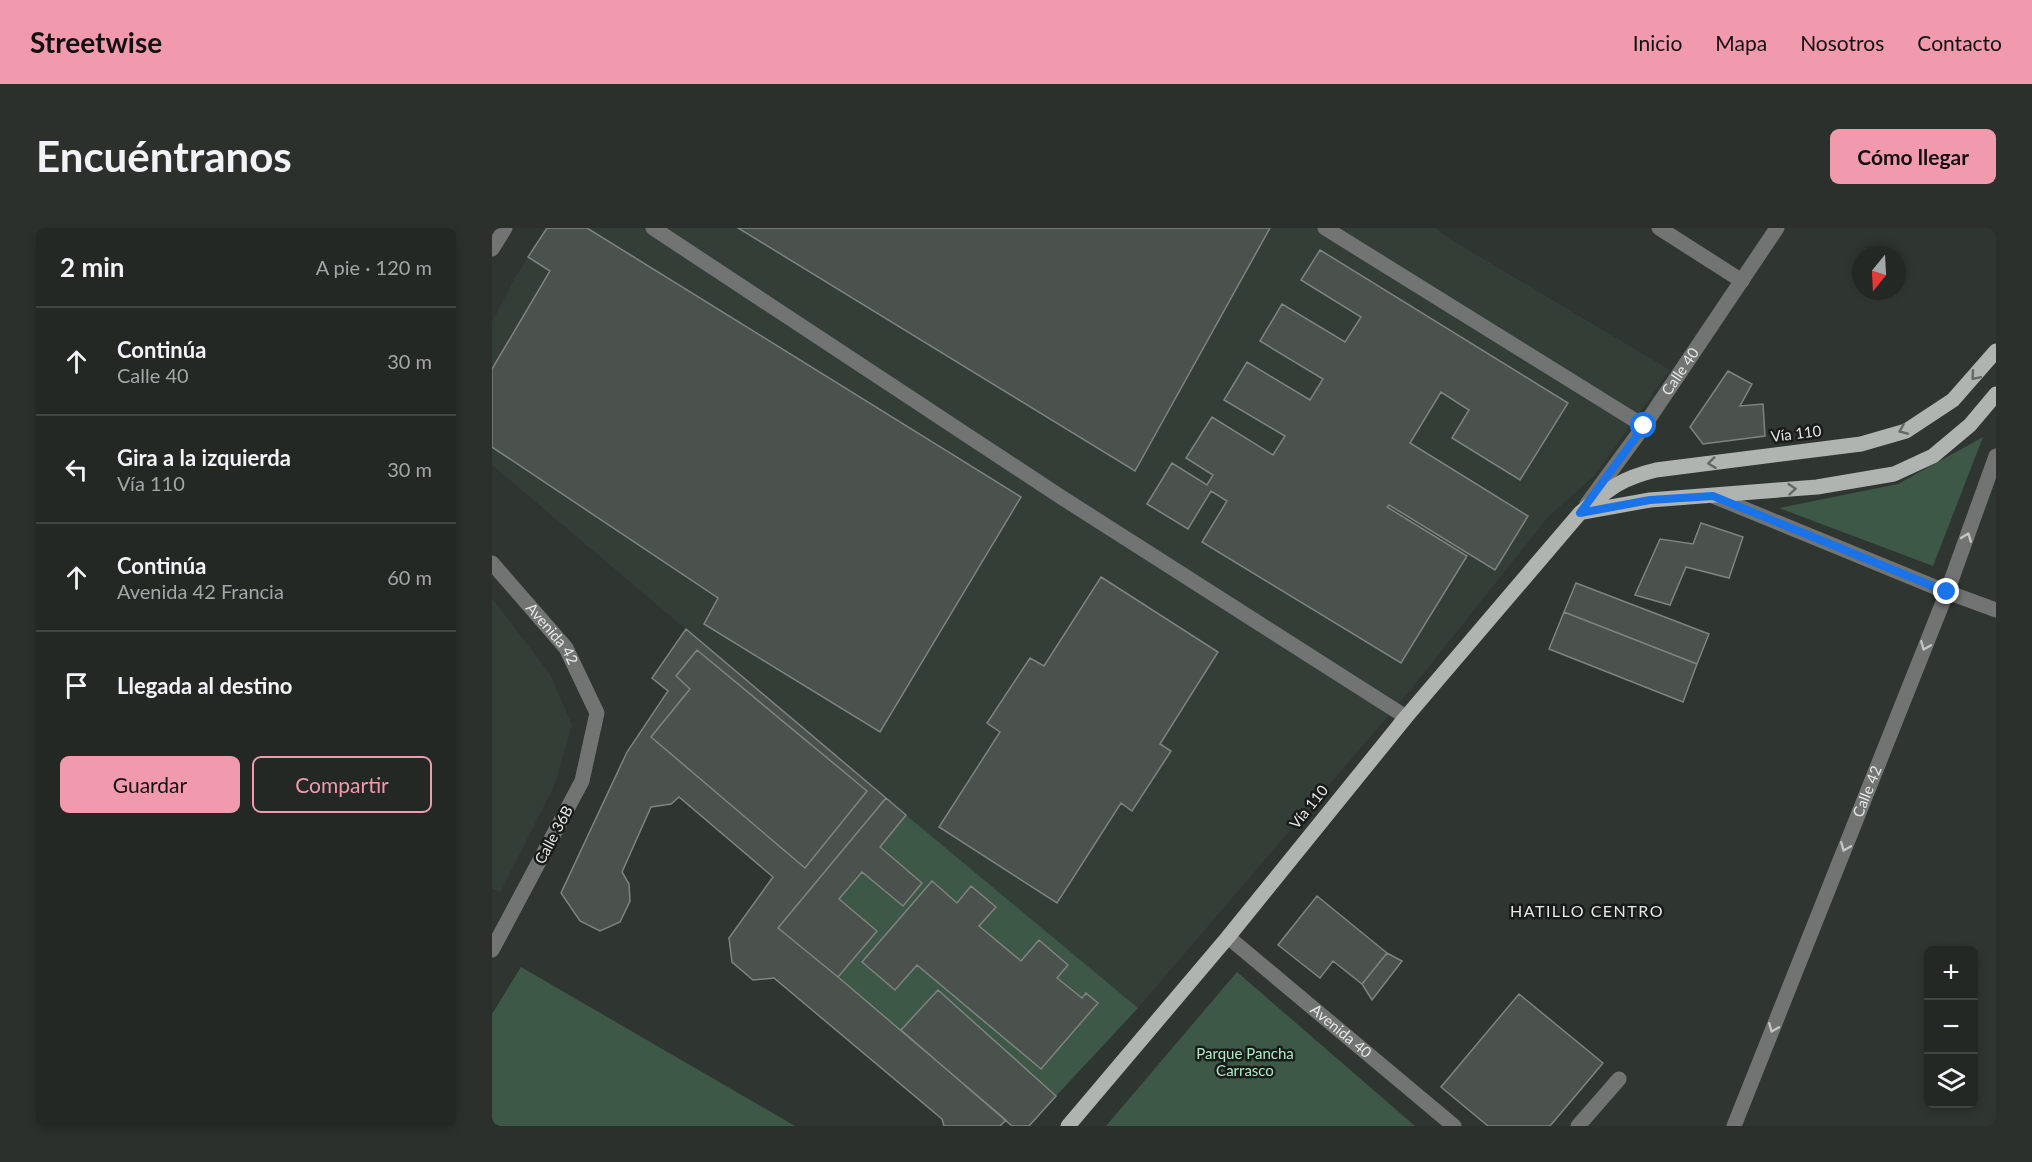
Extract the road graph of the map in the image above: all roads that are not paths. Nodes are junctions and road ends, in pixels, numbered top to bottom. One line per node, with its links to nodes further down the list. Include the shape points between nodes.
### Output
1 (653, 228): 18 (street, via 1051,491)
2 (1325, 228): 10 (street)
3 (1659, 228): 7 (street)
4 (1778, 228): 7 (street, Calle 40)
5 (502, 229): 6 (street)
6 (492, 249)
7 (1742, 281): 10 (street, Calle 40)
8 (1996, 351): 13 (main road, Vía 110, one-way to 13, via 1953,400 1906,431 1861,444 1632,476 1613,485)
9 (1996, 394): 12 (main road, one-way to 9, via 1816,487 1894,474 1933,456 1970,425)
10 (1644, 426): 13 (street, Calle 40)
11 (1996, 456): 15 (street, Calle 42, one-way to 11)
12 (1713, 496): 13 (main road, via 1650,500); 15 (street)
13 (1580, 513): 18 (main road, Vía 110)
14 (492, 563): 17 (street, Avenida 42, via 566,648)
15 (1947, 592): 16 (street); 25 (street, Calle 42, one-way to 25)
16 (1996, 610)
17 (597, 713): 20 (street, Calle 36B, via 582,781)
18 (1406, 717): 19 (main road, Vía 110)
19 (1228, 937): 22 (main road, Vía 110); 23 (street, Avenida 40)
20 (492, 950)
21 (1619, 1079): 24 (street)
22 (1068, 1126)
23 (1454, 1126)
24 (1578, 1126)
25 (1734, 1126)

